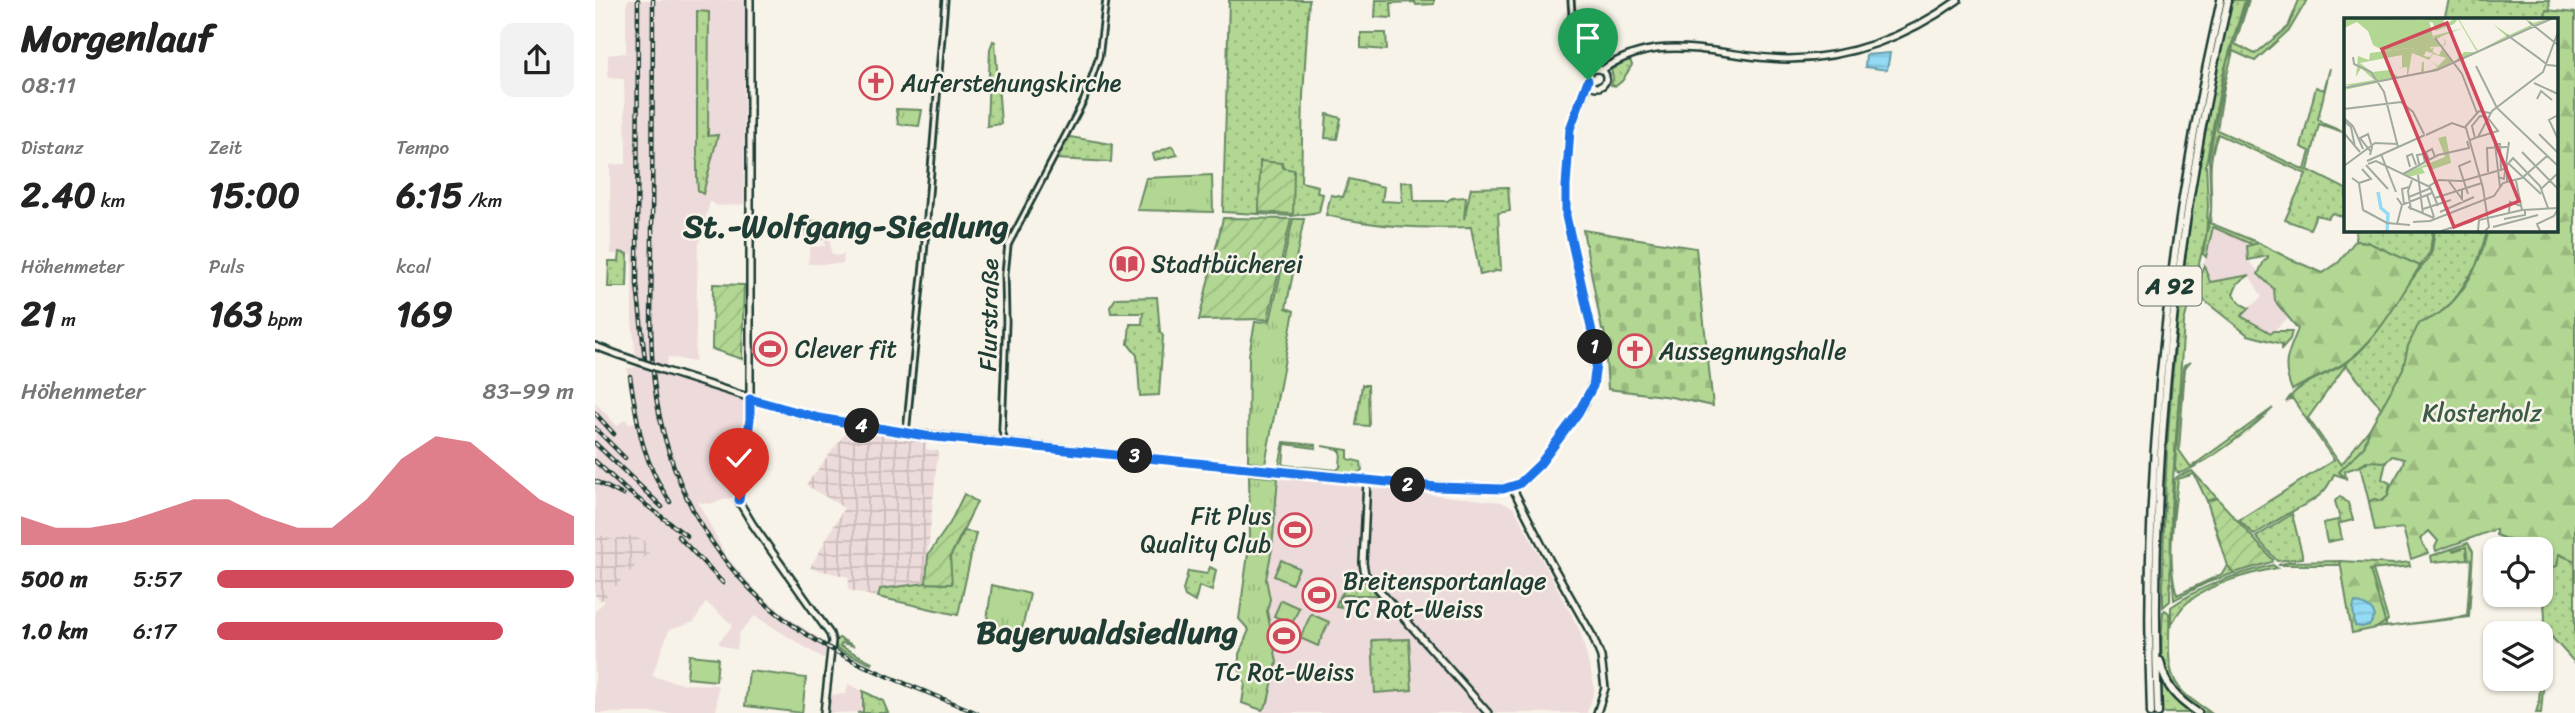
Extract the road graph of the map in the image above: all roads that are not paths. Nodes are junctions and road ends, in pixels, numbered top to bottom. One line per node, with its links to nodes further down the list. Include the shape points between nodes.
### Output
1 (750, 0): 12 (main road)
2 (945, 0): 13 (street)
3 (1106, 0): 14 (street, Flurstraße, via 1099,57 1084,100 1009,245)
4 (1571, 0): 8 (street, via 1574,42)
5 (1958, 0): 9 (main road, via 1909,30 1844,53 1769,58 1675,47 1645,50)
6 (2221, 0): 19 (highway, A 92, via 2191,149 2169,300 2156,439)
7 (2228, 0): 19 (highway, A 92, via 2179,274)
8 (1591, 71): 9 (main road); 10 (main road)
9 (1603, 72): 10 (main road, via 1604,84)
10 (1591, 84): 16 (main road, via 1572,122 1566,216 1595,345 1596,370 1585,404)
11 (595, 346): 12 (main road, bridge)
12 (750, 399): 13 (main road, via 804,415); 22 (main road, via 739,503 829,631)
13 (905, 433): 14 (main road)
14 (1005, 443): 15 (main road)
15 (1367, 481): 17 (main road); 23 (main road, via 1365,574)
16 (1519, 484): 17 (main road); 18 (main road)
17 (1513, 490): 18 (main road)
18 (1521, 502): 24 (main road, via 1601,657 1605,688)
19 (2153, 608): 20 (highway, A 92)
20 (2153, 620): 21 (highway, A 92); 25 (highway, A 92)
21 (2157, 644): 26 (highway, A 92); 27 (highway, via 2168,687)
22 (824, 713)
23 (1488, 713)
24 (1597, 713)
25 (2149, 713)
26 (2158, 713)
27 (2198, 713)

